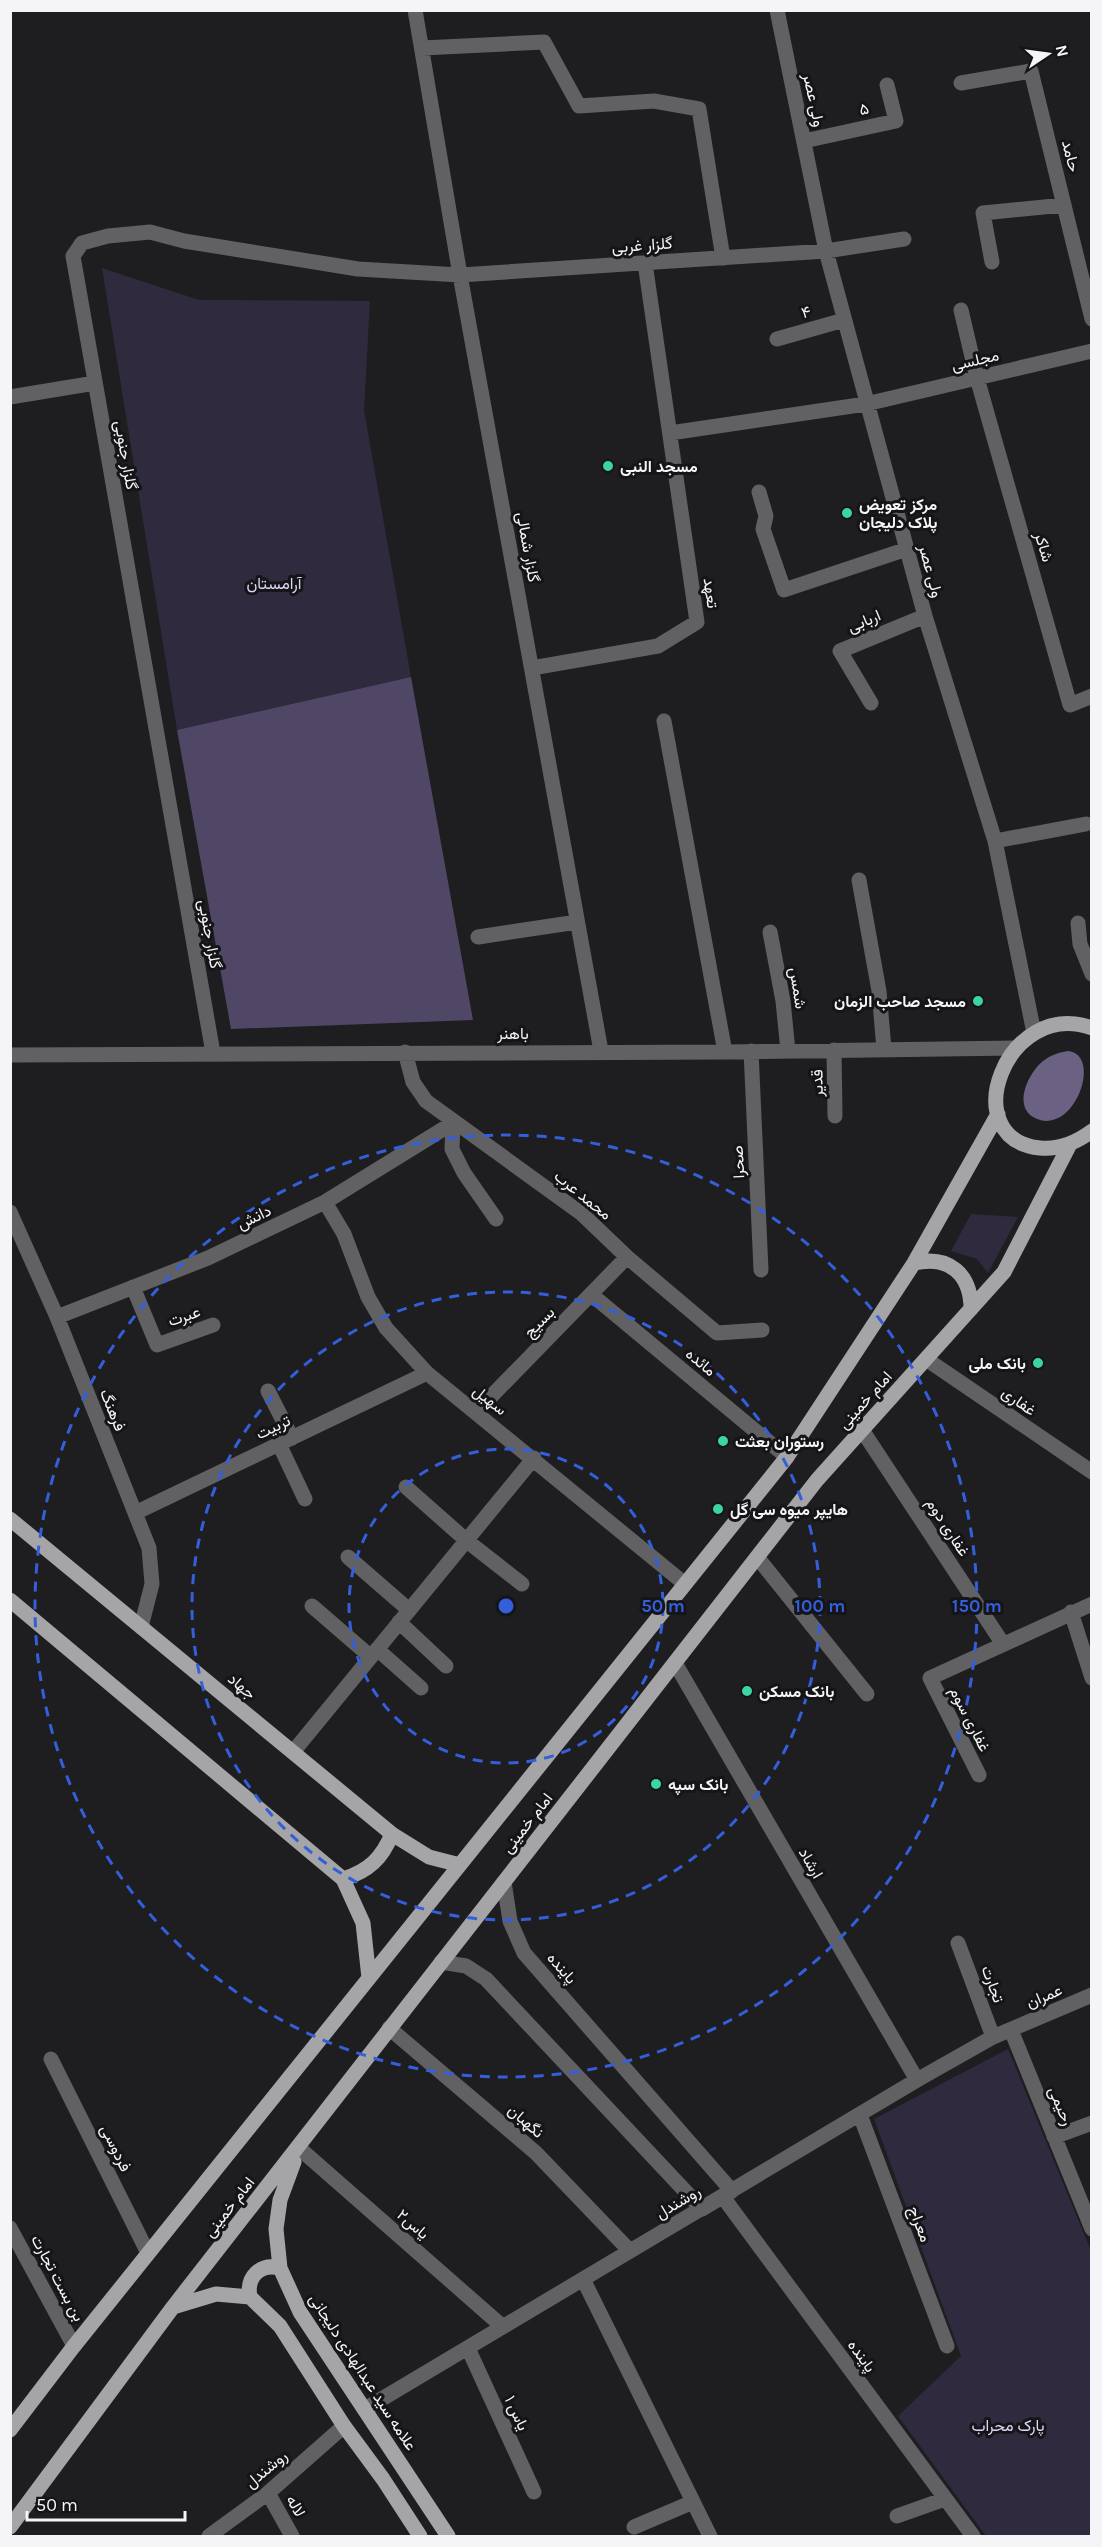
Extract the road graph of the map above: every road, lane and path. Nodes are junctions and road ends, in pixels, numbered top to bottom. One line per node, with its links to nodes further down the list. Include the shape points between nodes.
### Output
1 (415, 10): 3 (street, گلزار شمالی)
2 (777, 10): 6 (street, ولی عصر)
3 (422, 48): 10 (street, via 544,42 579,106 654,101 699,109); 13 (street, گلزار شمالی)
4 (961, 83): 7 (street, حامد, via 1031,71)
5 (887, 85): 6 (street, ۵, via 896,121)
6 (804, 141): 9 (street, ولی عصر)
7 (1064, 205): 11 (street, via 983,213); 15 (street, حامد)
8 (904, 239): 9 (street, گلزار غربی)
9 (826, 252): 10 (street, گلزار غربی); 16 (street, ولی عصر)
10 (723, 258): 12 (street, گلزار غربی)
11 (992, 262)
12 (645, 263): 13 (street, گلزار غربی); 23 (street, تعهد)
13 (460, 275): 20 (street, گلزار جنوبی, via 358,268 184,241 150,232 82,243 73,256); 27 (street, گلزار شمالی)
14 (961, 310): 19 (street)
15 (1092, 319)
16 (844, 320): 17 (street, ۴); 22 (street, ولی عصر)
17 (777, 339)
18 (1092, 351): 19 (street, مجلسی)
19 (977, 378): 22 (street, مجلسی); 28 (street, شاکر, via 1071,705)
20 (95, 383): 21 (street); 49 (street, گلزار جنوبی)
21 (10, 397)
22 (866, 404): 23 (street); 25 (street, ولی عصر)
23 (670, 433): 27 (street, تعهد, via 697,622 658,646)
24 (759, 492): 25 (street, via 766,516 763,529 783,590)
25 (907, 549): 26 (street, ولی عصر)
26 (925, 616): 29 (street, اربابی, via 840,651); 32 (street, ولی عصر)
27 (532, 668): 34 (street, گلزار شمالی)
28 (1092, 696)
29 (871, 703)
30 (664, 721): 48 (street)
31 (1086, 824): 32 (street)
32 (995, 841): 40 (street, ولی عصر)
33 (859, 880): 42 (street, via 879,991)
34 (577, 922): 37 (street); 44 (street, گلزار شمالی)
35 (1078, 923): 38 (street, via 1080,944)
36 (770, 932): 46 (street, شمس)
37 (478, 937)
38 (1092, 974)
39 (1092, 1028): 40 (main road, via 1068,1022)
40 (1034, 1033): 41 (main road)
41 (1016, 1048): 42 (street, باهنر); 51 (main road, via 999,1078 995,1101)
42 (884, 1049): 43 (street, باهنر)
43 (834, 1050): 46 (street, باهنر); 52 (street, قدیر)
44 (601, 1051): 47 (street, باهنر); 48 (street, باهنر)
45 (751, 1051): 46 (street, باهنر); 48 (street, باهنر); 61 (street, صحرا)
46 (788, 1051)
47 (405, 1052): 49 (street, باهنر); 53 (street, محمد عرب, via 413,1082 426,1101)
48 (725, 1052)
49 (213, 1053): 50 (street, باهنر)
50 (10, 1055)
51 (998, 1113): 55 (main road, via 1002,1125 1022,1143 1047,1149); 60 (main road, امام خمینی)
52 (835, 1116)
53 (453, 1123): 56 (street, دانش); 58 (street, via 452,1149); 59 (street, محمد عرب, via 582,1214)
54 (1091, 1132): 55 (main road)
55 (1070, 1144): 64 (main road, امام خمینی, via 1004,1272)
56 (325, 1202): 62 (street, دانش, via 208,1258); 69 (street, سهیل, via 344,1234 368,1297 386,1328)
57 (10, 1212): 65 (street, فرهنگ)
58 (496, 1219)
59 (627, 1257): 63 (street, بسیج); 67 (street, محمد عرب, via 717,1333)
60 (914, 1263): 64 (main road, via 939,1261 951,1266 967,1285); 74 (main road, امام خمینی)
61 (761, 1270)
62 (134, 1287): 65 (street, دانش); 66 (street, عبرت, via 157,1345)
63 (592, 1295): 71 (street, بسیج); 74 (street, مائده)
64 (971, 1309): 68 (main road, امام خمینی)
65 (57, 1317): 79 (street, فرهنگ)
66 (213, 1325)
67 (762, 1330)
68 (926, 1359): 72 (main road, امام خمینی); 76 (street, غفاری)
69 (427, 1373): 71 (street, سهیل); 73 (street, تربیت)
70 (268, 1391): 73 (street)
71 (476, 1412): 75 (street, سهیل)
72 (862, 1430): 83 (main road, امام خمینی); 93 (street, غفاری دوم)
73 (285, 1441): 78 (street); 79 (street, تربیت)
74 (787, 1457): 85 (main road, امام خمینی)
75 (534, 1458): 81 (street); 85 (street, سهیل)
76 (1092, 1472)
77 (406, 1487): 81 (street)
78 (305, 1499)
79 (135, 1513): 92 (street, فرهنگ, via 149,1548 152,1584)
80 (10, 1519): 92 (main road, جهاد)
81 (467, 1541): 84 (street); 89 (street)
82 (348, 1557): 89 (street)
83 (757, 1557): 95 (main road, امام خمینی); 99 (street)
84 (522, 1584)
85 (685, 1584): 103 (main road, امام خمینی)
86 (10, 1600): 104 (main road)
87 (1092, 1605): 90 (street)
88 (312, 1606): 94 (street)
89 (410, 1610): 91 (street)
90 (1071, 1612): 93 (street); 97 (street)
91 (399, 1622): 94 (street); 96 (street)
92 (141, 1627): 100 (main road, جهاد)
93 (1003, 1644): 101 (street, غفاری سوم, via 930,1678)
94 (374, 1653): 98 (street); 100 (street)
95 (675, 1663): 105 (main road, امام خمینی); 114 (street, ارشاد)
96 (446, 1666)
97 (1092, 1678)
98 (421, 1688)
99 (867, 1694)
100 (293, 1752): 102 (main road, جهاد)
101 (979, 1775)
102 (392, 1834): 103 (main road, جهاد, via 429,1857); 104 (main road, via 386,1850 374,1864)
103 (460, 1865): 108 (main road, امام خمینی)
104 (343, 1878): 108 (main road, via 363,1923)
105 (504, 1882): 107 (main road, امام خمینی); 119 (street, پاینده, via 510,1922 524,1953)
106 (958, 1943): 112 (street, تجارت)
107 (441, 1962): 110 (main road, امام خمینی); 120 (street, via 466,1966 486,1979)
108 (369, 1978): 124 (main road, امام خمینی)
109 (1092, 1995): 111 (street, عمران)
110 (389, 2028): 118 (main road, امام خمینی); 123 (street, نگهبان, via 536,2153)
111 (1011, 2030): 112 (street, روشندل); 117 (street, رحیمی)
112 (993, 2037): 114 (street, روشندل)
113 (51, 2059): 124 (street, فردوسی)
114 (917, 2080): 115 (street, روشندل)
115 (860, 2115): 119 (street, روشندل); 131 (street, معراج)
116 (1092, 2123): 117 (street)
117 (1054, 2137): 122 (street, رحیمی)
118 (299, 2148): 125 (main road, علامه سید عبدالهادی دلیجانی, via 280,2200 276,2229); 128 (main road, امام خمینی); 129 (street, یاس۲)
119 (727, 2194): 120 (street, روشندل); 138 (street, پاینده)
120 (702, 2209): 123 (street, روشندل)
121 (10, 2228): 130 (street, بن بست تجارت)
122 (1092, 2229)
123 (630, 2252): 126 (street, روشندل)
124 (148, 2253): 130 (main road, امام خمینی)
125 (280, 2268): 127 (main road, via 258,2270 250,2282); 133 (main road, علامه سید عبدالهادی دلیجانی, via 300,2312)
126 (583, 2279): 129 (street, روشندل); 139 (street)
127 (250, 2297): 128 (main road, via 216,2294); 134 (main road, via 280,2326)
128 (173, 2307): 142 (main road, امام خمینی)
129 (503, 2327): 132 (street, روشندل)
130 (74, 2346): 135 (main road, امام خمینی)
131 (947, 2346)
132 (468, 2348): 133 (street, روشندل); 136 (street, یاس ۱)
133 (365, 2409): 146 (main road, علامه سید عبدالهادی دلیجانی)
134 (344, 2426): 137 (street, روشندل); 145 (main road)
135 (10, 2430)
136 (534, 2492)
137 (268, 2493): 143 (street, روشندل); 144 (street, لاله)
138 (945, 2499): 140 (street); 148 (street, پاینده)
139 (693, 2502): 141 (street); 147 (street)
140 (897, 2516)
141 (634, 2526)
142 (10, 2527)
143 (209, 2536)
144 (292, 2536)
145 (420, 2536)
146 (448, 2536)
147 (710, 2536)
148 (973, 2536)

